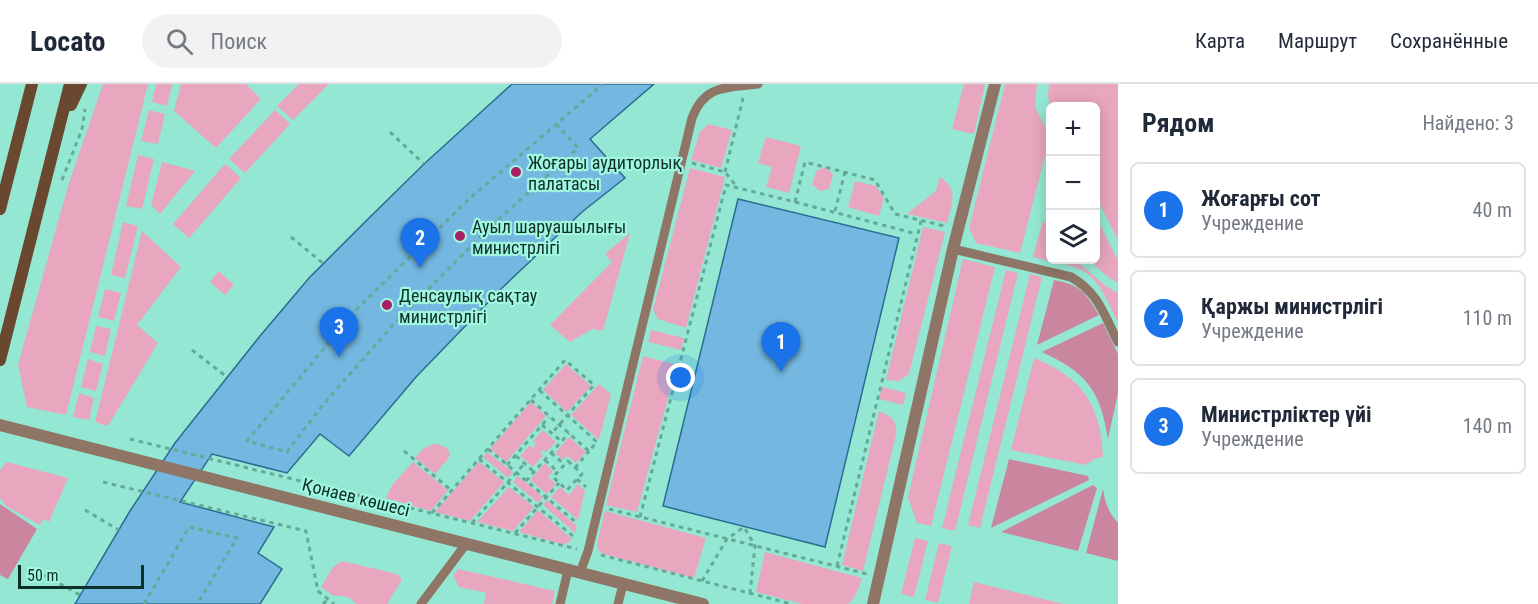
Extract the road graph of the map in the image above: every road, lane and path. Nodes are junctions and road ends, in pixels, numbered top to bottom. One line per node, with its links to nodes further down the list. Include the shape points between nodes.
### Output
1 (70, 84): 9 (main road)
2 (81, 84): 9 (main road)
3 (603, 84): 8 (path)
4 (758, 84): 6 (lane)
5 (995, 84): 24 (street)
6 (746, 85): 11 (lane, via 726,87 703,97 696,106); 14 (path)
7 (30, 86): 13 (main road)
8 (556, 124): 8 (path, via 468,200 356,310 247,441 287,452 392,326 492,225 578,148)
9 (60, 128): 28 (main road)
10 (390, 132): 12 (path)
11 (681, 161): 14 (path); 63 (lane)
12 (424, 164)
13 (4, 171): 18 (main road)
14 (725, 172): 16 (path)
15 (845, 172): 17 (path, via 805,162); 19 (path); 20 (path, via 875,180 895,214)
16 (738, 188): 17 (path); 67 (path, via 726,185)
17 (795, 202): 19 (path)
18 (0, 209)
19 (835, 212): 22 (path)
20 (921, 221): 21 (path); 22 (path)
21 (950, 228)
22 (917, 234): 77 (path)
23 (291, 237): 25 (path)
24 (953, 249): 26 (lane, via 1071,277 1094,294); 81 (street)
25 (324, 264)
26 (1118, 342)
27 (192, 350): 29 (path)
28 (0, 360)
29 (227, 377)
30 (539, 390): 31 (path); 33 (path); 33 (path, via 565,360 594,385)
31 (531, 399): 32 (path); 41 (path)
32 (550, 416): 35 (path); 36 (path)
33 (567, 416): 36 (path); 43 (path, via 597,442)
34 (0, 425): 74 (street, Қонаев көшесі)
35 (542, 425): 37 (path); 45 (path)
36 (559, 425): 37 (path); 38 (path)
37 (552, 433): 40 (path)
38 (569, 433): 40 (path); 43 (path)
39 (130, 439): 66 (path)
40 (561, 441): 44 (path)
41 (488, 449): 46 (path); 50 (path)
42 (404, 451): 61 (path)
43 (589, 451): 51 (path)
44 (551, 453): 47 (path); 49 (path)
45 (516, 456): 48 (path); 50 (path)
46 (479, 459): 58 (path); 61 (path)
47 (545, 460): 52 (path); 53 (path)
48 (524, 464): 52 (path); 54 (path)
49 (564, 464): 51 (path, via 568,460); 53 (path)
50 (507, 465): 54 (path)
51 (575, 468): 55 (path, via 582,474)
52 (534, 472): 56 (path)
53 (558, 472): 59 (path, via 553,477)
54 (516, 473): 56 (path); 58 (path)
55 (577, 479): 59 (path, via 567,490); 60 (path)
56 (526, 481): 62 (path)
57 (103, 482): 87 (path, via 306,531 318,591)
58 (508, 482): 64 (path); 68 (path)
59 (559, 483): 62 (path)
60 (586, 487)
61 (452, 490): 66 (path)
62 (546, 498): 64 (path); 69 (path)
63 (598, 506): 67 (path); 76 (lane)
64 (538, 507): 71 (path); 72 (path)
65 (85, 510): 70 (path)
66 (432, 513): 68 (path)
67 (640, 517): 73 (path)
68 (472, 523): 71 (path)
69 (577, 523)
70 (119, 530)
71 (514, 533): 76 (path)
72 (573, 536)
73 (727, 539): 75 (path); 75 (path, via 744,527); 83 (path)
74 (466, 544): 79 (street, Қонаев көшесі); 92 (lane)
75 (755, 546): 77 (path); 85 (path)
76 (588, 551): 79 (lane); 83 (path)
77 (837, 566): 81 (path)
78 (867, 567): 82 (path)
79 (574, 571): 84 (street, Қонаев көшесі); 93 (lane)
80 (44, 575): 86 (path)
81 (878, 577): 97 (street)
82 (865, 579)
83 (702, 581): 85 (path)
84 (623, 584): 94 (lane); 95 (street, Қонаев көшесі)
85 (750, 593): 96 (path)
86 (80, 595)
87 (328, 599): 90 (path); 91 (path)
88 (144, 604): 89 (path, via 189,527 237,538)
89 (196, 604)
90 (323, 604)
91 (334, 604)
92 (421, 604)
93 (560, 604)
94 (618, 604)
95 (703, 604)
96 (792, 604)
97 (873, 604)

